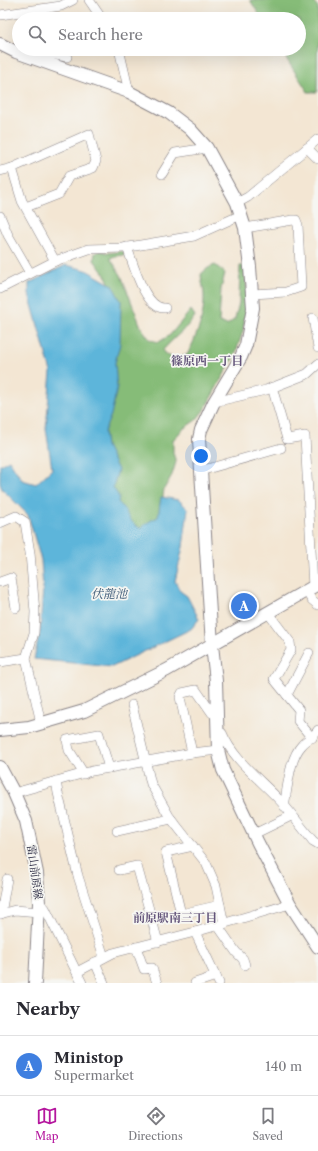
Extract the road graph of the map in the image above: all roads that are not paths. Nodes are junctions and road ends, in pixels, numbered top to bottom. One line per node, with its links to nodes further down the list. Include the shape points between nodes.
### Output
1 (73, 0): 3 (street, via 60,6)
2 (89, 0): 5 (street)
3 (37, 10): 4 (street)
4 (22, 12)
5 (97, 12)
6 (12, 13): 7 (street)
7 (0, 15)
8 (0, 44): 9 (street)
9 (12, 48)
10 (35, 56): 12 (street)
11 (121, 56): 12 (street)
12 (129, 92): 14 (street, via 169,113 190,129)
13 (318, 139): 15 (street)
14 (207, 148): 19 (street, via 175,153); 21 (street)
15 (306, 148): 16 (street); 21 (street, via 248,197)
16 (318, 159)
17 (12, 168): 18 (street); 20 (street); 20 (street, via 89,134 96,161 93,168 69,176 59,194)
18 (0, 171)
19 (162, 174)
20 (26, 207): 25 (street)
21 (239, 209): 23 (street); 24 (street, via 194,236)
22 (0, 216): 26 (street, via 8,236)
23 (245, 228): 28 (street); 28 (street, via 293,220 296,220 298,225 301,287 286,292)
24 (126, 247): 25 (street, via 89,249); 29 (street, via 145,294 153,304)
25 (55, 261): 26 (street)
26 (30, 274): 27 (street)
27 (0, 289)
28 (252, 294): 34 (street, via 253,308 246,345)
29 (166, 308)
30 (313, 318): 31 (street)
31 (318, 348)
32 (318, 364): 33 (street, via 307,374)
33 (272, 387): 34 (street); 38 (street, via 287,439 305,436)
34 (214, 402): 36 (street, via 199,439)
35 (281, 448): 36 (street)
36 (200, 471): 46 (street)
37 (318, 492): 38 (street)
38 (308, 493): 40 (street)
39 (0, 523): 48 (street, via 16,516 25,522 35,612 34,633)
40 (315, 551): 42 (street)
41 (0, 582): 44 (street, via 11,578)
42 (312, 587): 43 (street, via 312,600); 45 (street)
43 (318, 605)
44 (16, 608)
45 (268, 613): 46 (street); 50 (street, via 290,642 291,650 274,679)
46 (212, 645): 52 (street); 53 (street, via 84,711)
47 (309, 653): 50 (street)
48 (26, 658): 49 (street); 53 (street)
49 (0, 662)
50 (287, 696): 57 (street, via 299,710 298,721)
51 (132, 705): 60 (street)
52 (217, 713): 56 (street); 59 (street, via 212,713 196,690 182,693 180,697)
53 (41, 723): 54 (street)
54 (0, 730)
55 (318, 730): 57 (street)
56 (217, 733): 58 (street); 66 (street, via 222,733 226,744 236,756)
57 (312, 738): 66 (street, via 302,745 293,760)
58 (218, 750): 59 (street); 70 (street, via 223,770)
59 (192, 752): 60 (street)
60 (145, 761): 62 (street); 68 (street, via 151,784)
61 (0, 767): 65 (street, 雷山前原線)
62 (109, 768): 63 (street); 63 (street, via 99,734 67,740 69,750)
63 (84, 774): 64 (street)
64 (56, 781): 65 (street); 84 (street, via 78,876)
65 (14, 793): 77 (street, 雷山前原線, via 26,821 37,873)
66 (284, 806): 67 (street)
67 (292, 816): 70 (street); 71 (street)
68 (171, 819): 69 (street); 72 (street)
69 (117, 831)
70 (254, 834): 75 (street)
71 (318, 844)
72 (193, 846): 76 (street, via 206,863 216,886); 76 (street, via 166,852 181,914)
73 (119, 870): 81 (street, via 137,866)
74 (7, 879): 78 (street)
75 (290, 904): 79 (street); 83 (street)
76 (220, 905): 79 (street)
77 (39, 908): 78 (street); 87 (street, via 45,908); 89 (street, 雷山前原線)
78 (0, 914)
79 (221, 925): 80 (street); 86 (street)
80 (195, 932): 81 (street); 88 (street)
81 (158, 942): 82 (street)
82 (136, 947): 84 (street); 92 (street, via 144,970 152,968)
83 (318, 947)
84 (104, 957): 85 (street)
85 (95, 962): 87 (street); 91 (street)
86 (245, 965)
87 (77, 972): 90 (street)
88 (218, 979): 93 (street)
89 (35, 983)
90 (82, 983)
91 (104, 983)
92 (157, 983)
93 (195, 983)

